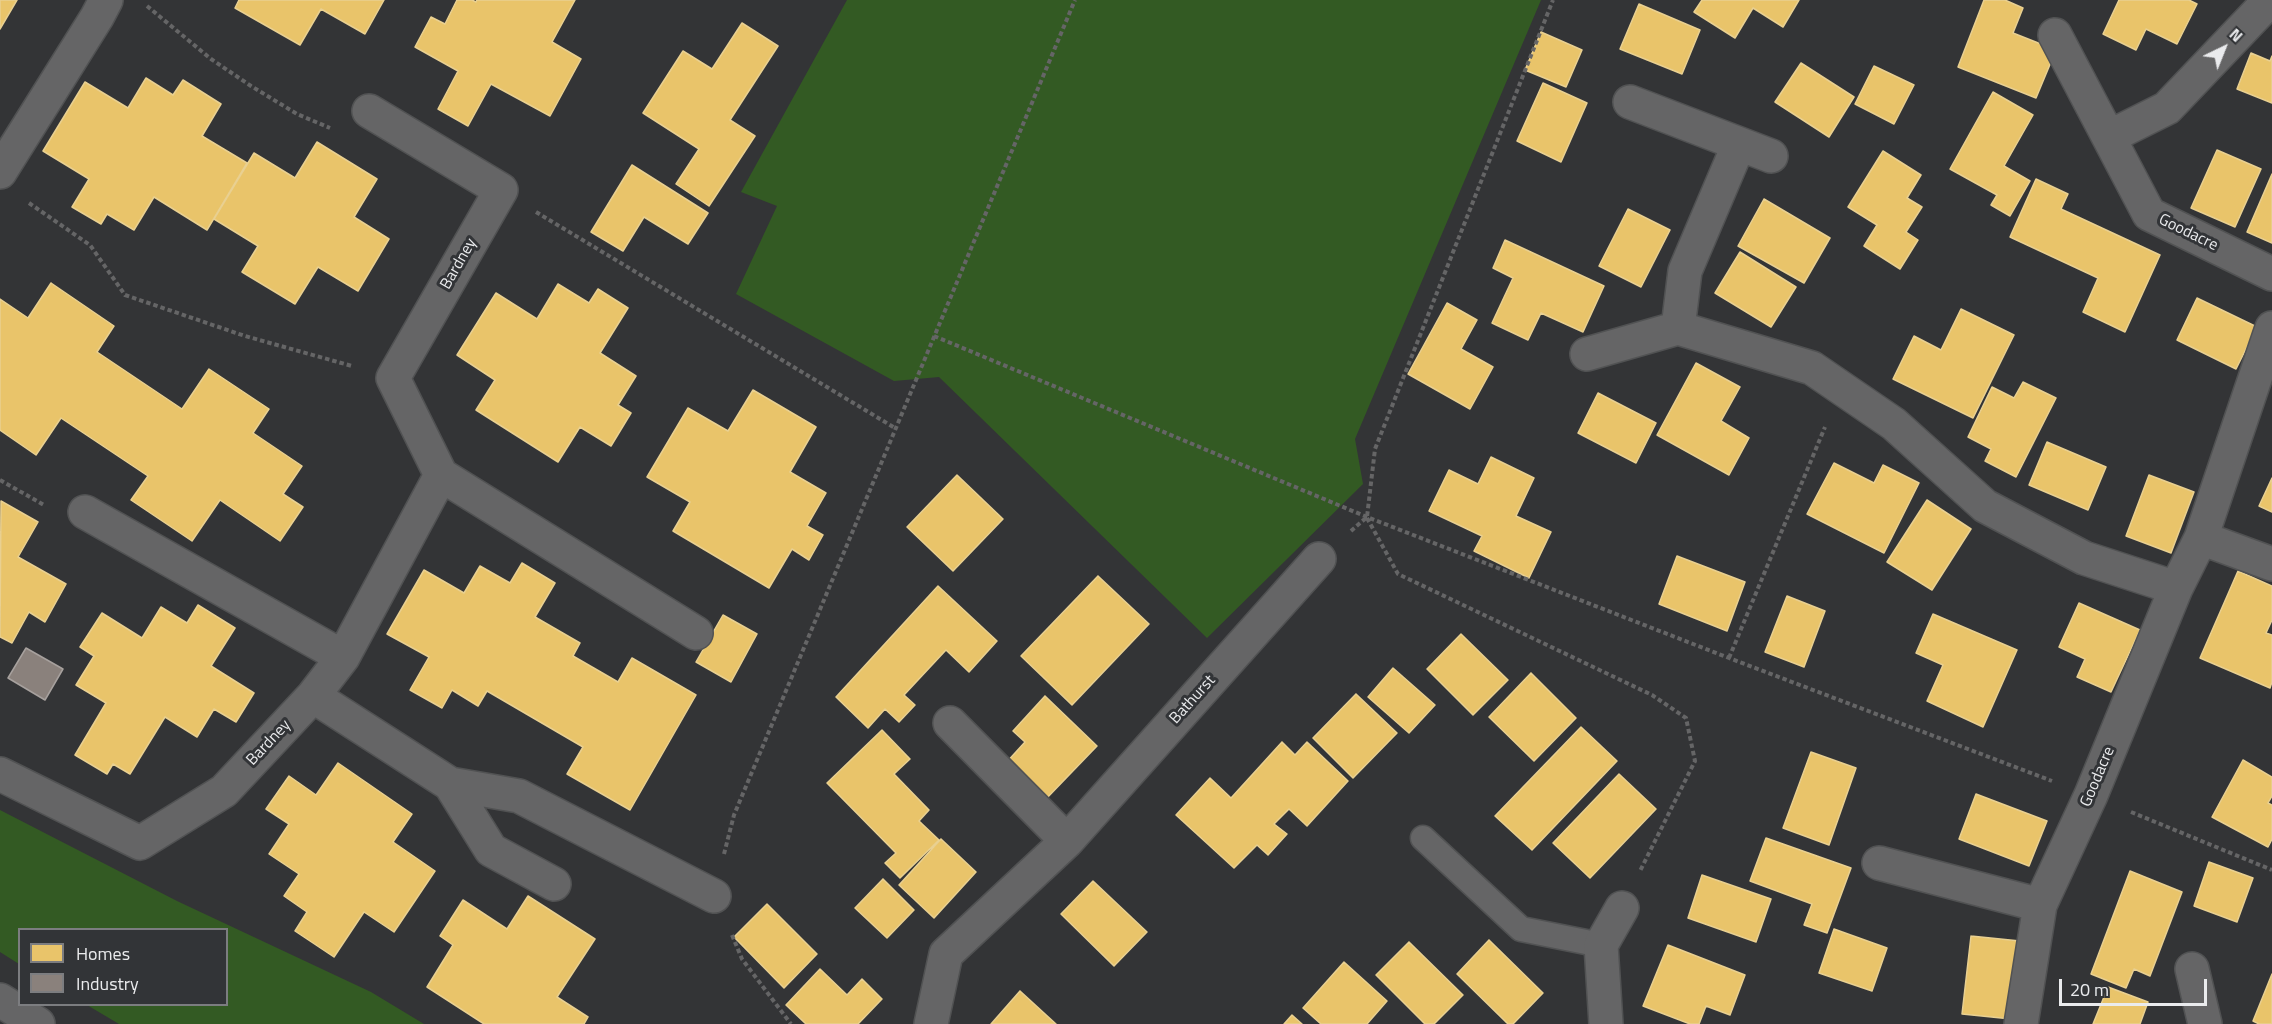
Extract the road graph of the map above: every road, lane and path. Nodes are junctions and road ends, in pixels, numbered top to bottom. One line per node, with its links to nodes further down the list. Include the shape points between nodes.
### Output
1 (106, 0): 12 (street)
2 (140, 0): 8 (path, via 211,59 297,114 333,129)
3 (1075, 0): 18 (path)
4 (1553, 0): 25 (path, via 1375,449)
5 (2270, 0): 9 (street, via 2168,108)
6 (2055, 34): 9 (street, Goodacre)
7 (1630, 102): 10 (street)
8 (369, 111): 13 (street)
9 (2109, 137): 15 (street, Goodacre, via 2149,214)
10 (1739, 144): 11 (street); 16 (street, via 1685,271)
11 (1771, 156)
12 (0, 172)
13 (501, 190): 20 (street, Bardney); 22 (path)
14 (27, 202): 20 (path, via 90,245 125,295 245,336)
15 (2272, 274)
16 (1678, 328): 19 (street); 21 (street, via 1812,368)
17 (2272, 328): 26 (street, Goodacre)
18 (934, 336): 22 (path); 25 (path)
19 (1587, 354)
20 (393, 378): 23 (street)
21 (1842, 388): 29 (street, via 1894,424 1985,507 2084,558); 32 (path)
22 (895, 428): 43 (path, via 734,815)
23 (441, 475): 30 (street); 31 (street, Bardney)
24 (85, 512): 31 (street)
25 (1367, 517): 27 (path); 32 (path); 45 (path, via 1398,574 1652,695 1686,718 1695,762)
26 (2201, 538): 28 (street); 29 (street, Goodacre)
27 (1319, 559): 39 (street, Bathurst)
28 (2272, 564)
29 (2176, 588): 37 (street, Goodacre)
30 (696, 633)
31 (344, 657): 33 (street, Bardney)
32 (1729, 658): 37 (path)
33 (313, 696): 35 (street, Bardney, via 224,791 140,843); 36 (street)
34 (950, 723): 39 (street)
35 (0, 774)
36 (450, 784): 42 (street, via 491,850); 43 (street, via 519,796)
37 (2091, 795): 41 (path); 44 (street, Goodacre)
38 (1423, 838): 46 (lane, via 1521,929)
39 (1067, 841): 51 (street, Bathurst, via 946,954)
40 (1879, 863): 44 (street)
41 (2272, 870)
42 (554, 884)
43 (714, 896): 50 (path, via 742,959)
44 (2040, 905): 53 (street, Goodacre)
45 (1622, 908): 46 (street)
46 (1601, 945): 52 (street)
47 (2192, 969): 54 (street)
48 (0, 1000): 49 (street)
49 (38, 1024)
50 (790, 1024)
51 (931, 1024)
52 (1606, 1024)
53 (2021, 1024)
54 (2205, 1024)

